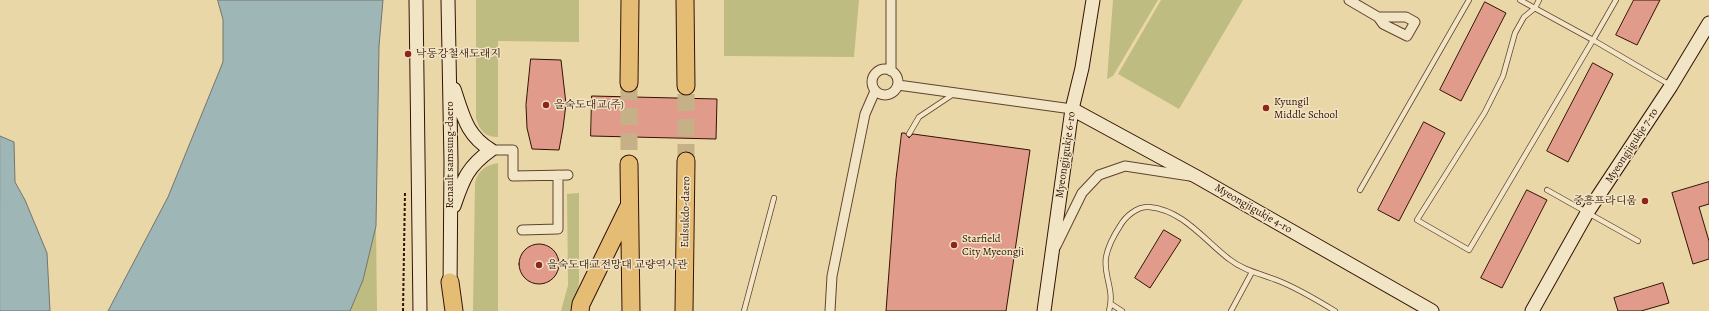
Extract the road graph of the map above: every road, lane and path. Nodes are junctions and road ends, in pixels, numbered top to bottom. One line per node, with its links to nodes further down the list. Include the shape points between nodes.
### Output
1 (416, 0): 44 (street)
2 (448, 0): 17 (street, Renault samsung-daero)
3 (630, 0): 18 (highway)
4 (684, 0): 20 (highway)
5 (891, 0): 16 (street)
6 (1093, 0): 24 (street, Myeongjigukje 6-ro, via 1082,68)
7 (1349, 0): 13 (street)
8 (1470, 0): 32 (lane)
9 (1520, 0): 12 (lane)
10 (1539, 0): 12 (lane)
11 (1616, 0): 15 (lane)
12 (1535, 8): 15 (lane); 15 (lane, via 1524,17 1515,33 1503,76 1485,112 1417,220 1469,250)
13 (1378, 17)
14 (1709, 23): 21 (street, Myeongjigukje 7-ro)
15 (1593, 40): 21 (lane)
16 (891, 71): 19 (street, via 897,78); 22 (street, via 883,69 876,72 872,84)
17 (449, 77): 26 (street, via 467,127 477,141); 37 (street, Renault samsung-daero)
18 (629, 83)
19 (898, 85): 22 (street, via 895,91 887,95 883,96); 23 (street)
20 (686, 86)
21 (1671, 86): 36 (street, Myeongjigukje 7-ro)
22 (875, 91): 51 (street, via 865,114 832,276)
23 (956, 92): 24 (street); 25 (lane, via 919,117)
24 (1072, 109): 31 (street, Myeongjigukje 4-ro); 40 (street, Myeongjigukje 6-ro)
25 (909, 134)
26 (491, 150): 29 (street, via 513,150 513,176); 37 (street, via 466,173)
27 (686, 160): 49 (highway, Eulsukdo-daero)
28 (629, 164): 35 (highway)
29 (558, 175): 30 (street); 38 (street, via 558,229)
30 (568, 175)
31 (1197, 177): 40 (street, via 1126,166 1099,175 1082,193); 57 (street, Myeongjigukje 4-ro)
32 (1360, 190)
33 (1547, 190): 36 (lane)
34 (774, 198): 50 (lane)
35 (630, 204): 47 (highway, via 581,304); 48 (highway)
36 (1588, 213): 39 (lane); 58 (street, Myeongjigukje 7-ro)
37 (451, 217): 42 (street, Renault samsung-daero)
38 (522, 230)
39 (1638, 241)
40 (1053, 253): 52 (street, Myeongjigukje 6-ro)
41 (1252, 272): 43 (lane, via 1230,261 1192,225 1170,213 1148,207 1134,211 1120,225 1106,257 1112,292); 55 (lane); 56 (lane, via 1279,281)
42 (450, 282): 45 (street, Renault samsung-daero); 46 (highway)
43 (1111, 304): 53 (lane); 54 (lane)
44 (420, 311)
45 (449, 311)
46 (454, 311)
47 (580, 311)
48 (631, 311)
49 (684, 311)
50 (744, 311)
51 (830, 311)
52 (1044, 311)
53 (1109, 311)
54 (1122, 311)
55 (1231, 311)
56 (1335, 311)
57 (1432, 311)
58 (1532, 311)

